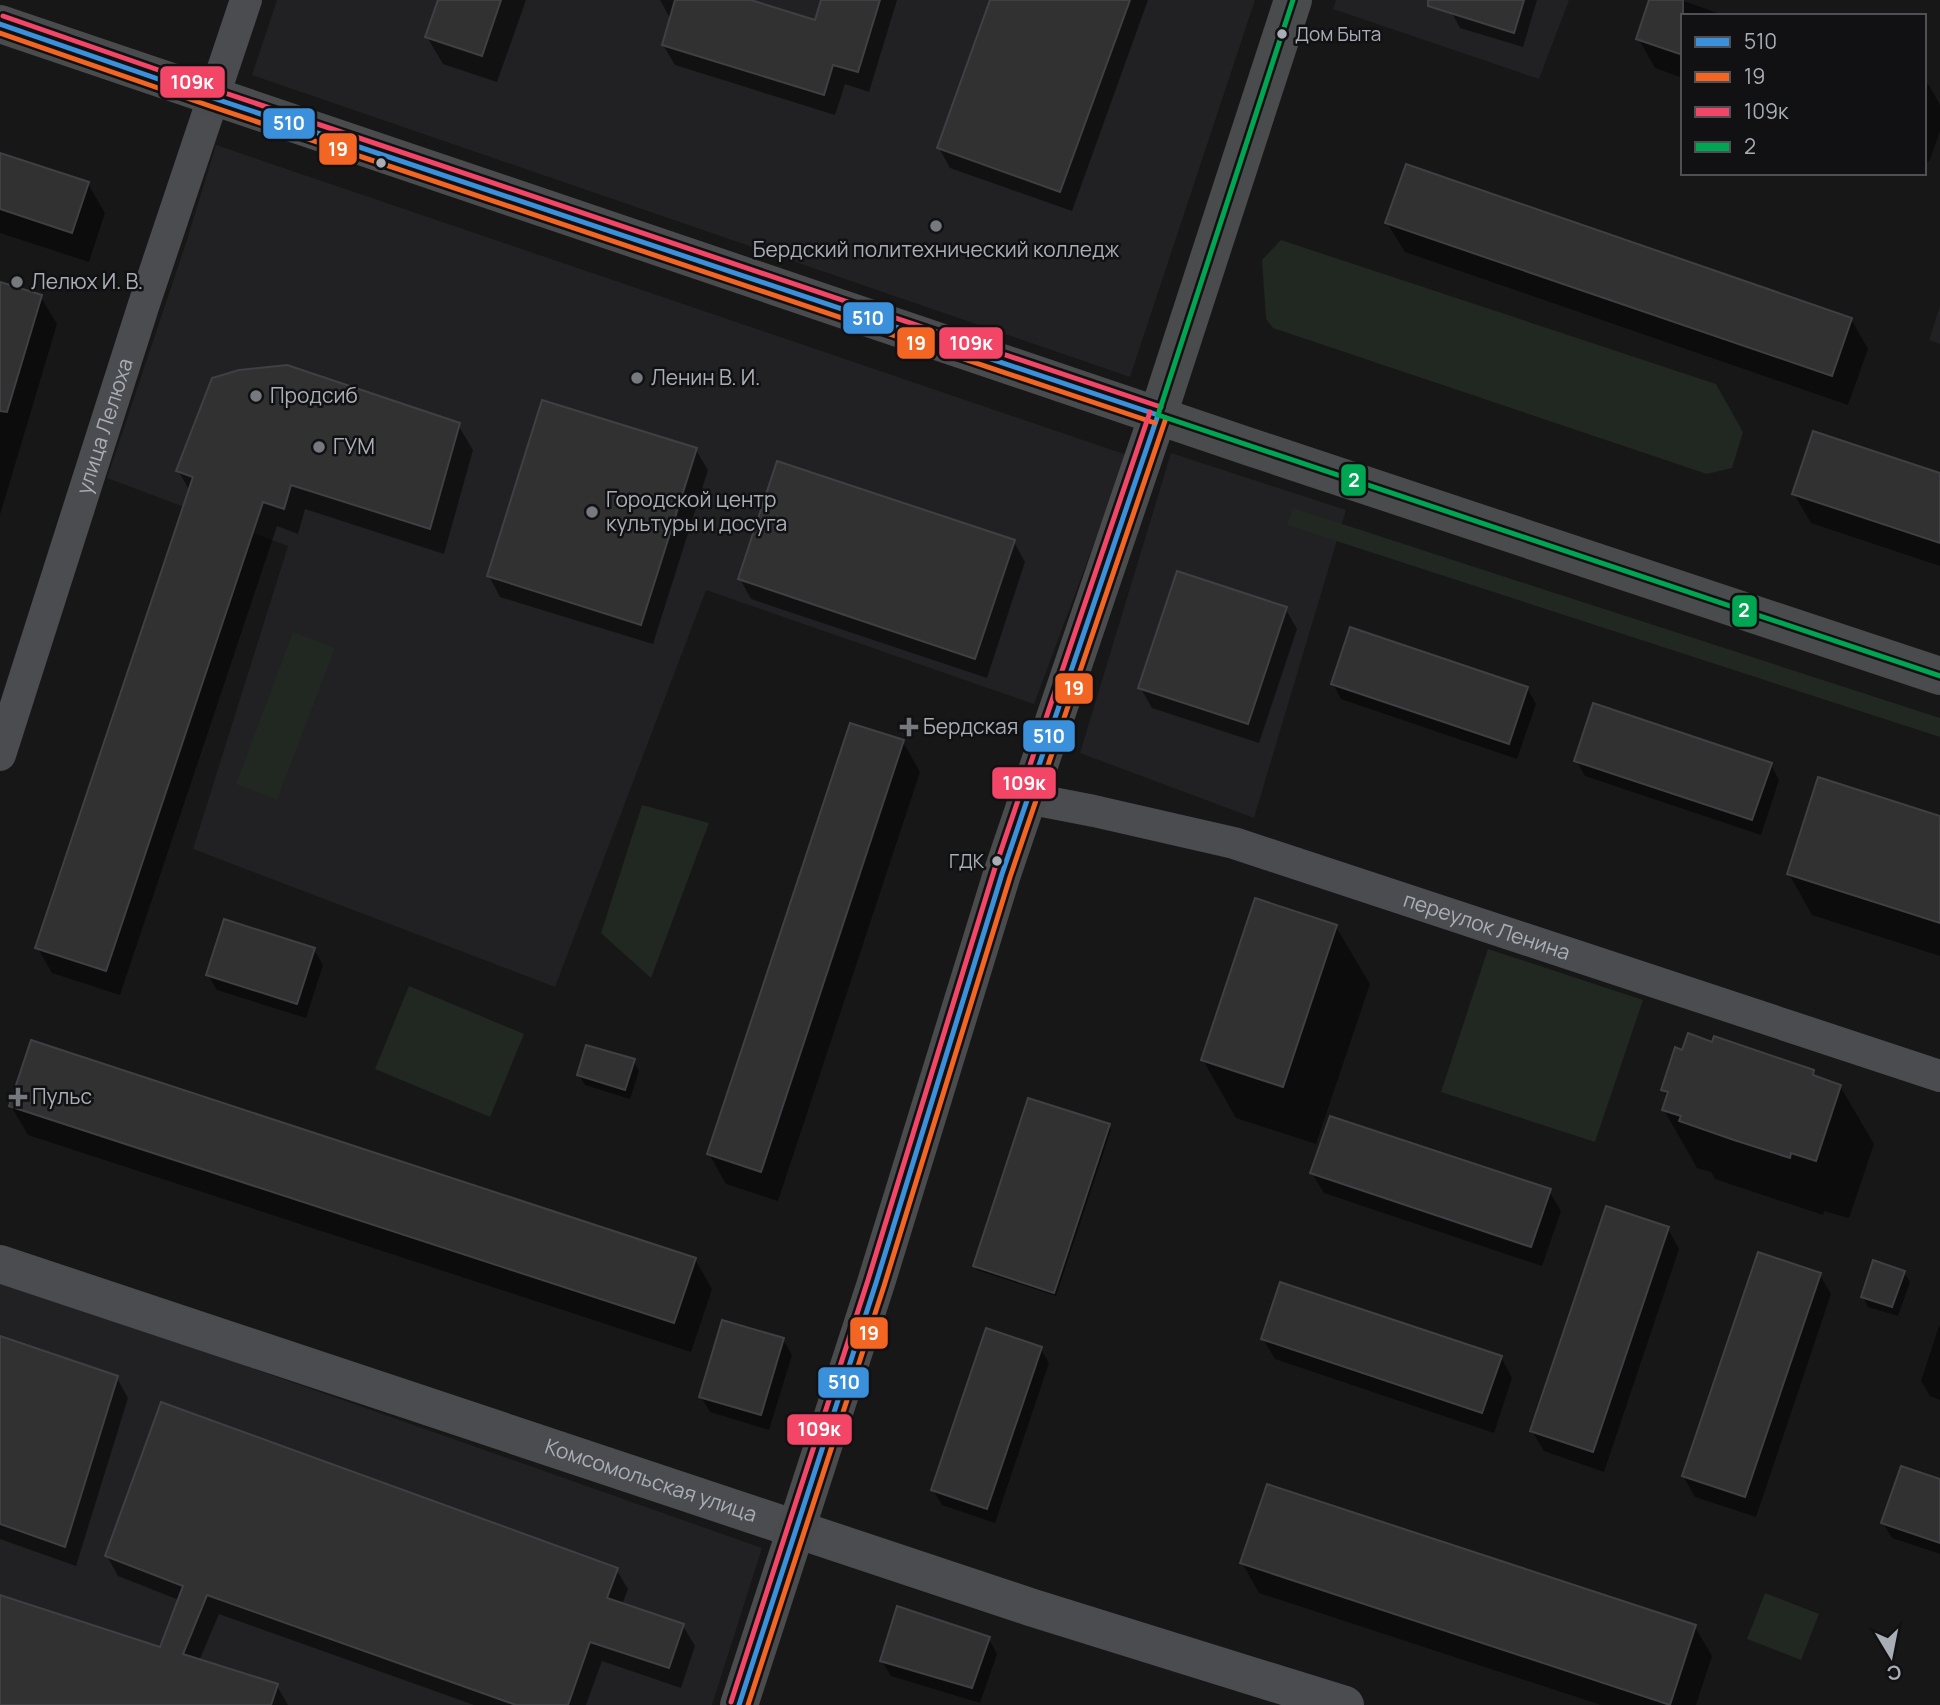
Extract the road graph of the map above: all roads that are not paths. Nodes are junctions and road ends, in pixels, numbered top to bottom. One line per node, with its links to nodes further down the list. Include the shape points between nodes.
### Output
1 (246, 0): 4 (street, улица Лелюха)
2 (1293, 0): 5 (main road)
3 (0, 24): 4 (main road)
4 (213, 98): 5 (main road); 7 (street, улица Лелюха)
5 (1157, 415): 6 (main road); 8 (main road)
6 (1940, 676)
7 (0, 755)
8 (1027, 798): 9 (street, переулок Ленина, via 1234,843); 11 (main road)
9 (1940, 1076)
10 (0, 1264): 11 (street, Комсомольская улица)
11 (796, 1529): 12 (main road); 13 (street, Комсомольская улица)
12 (739, 1705)
13 (1345, 1705)

